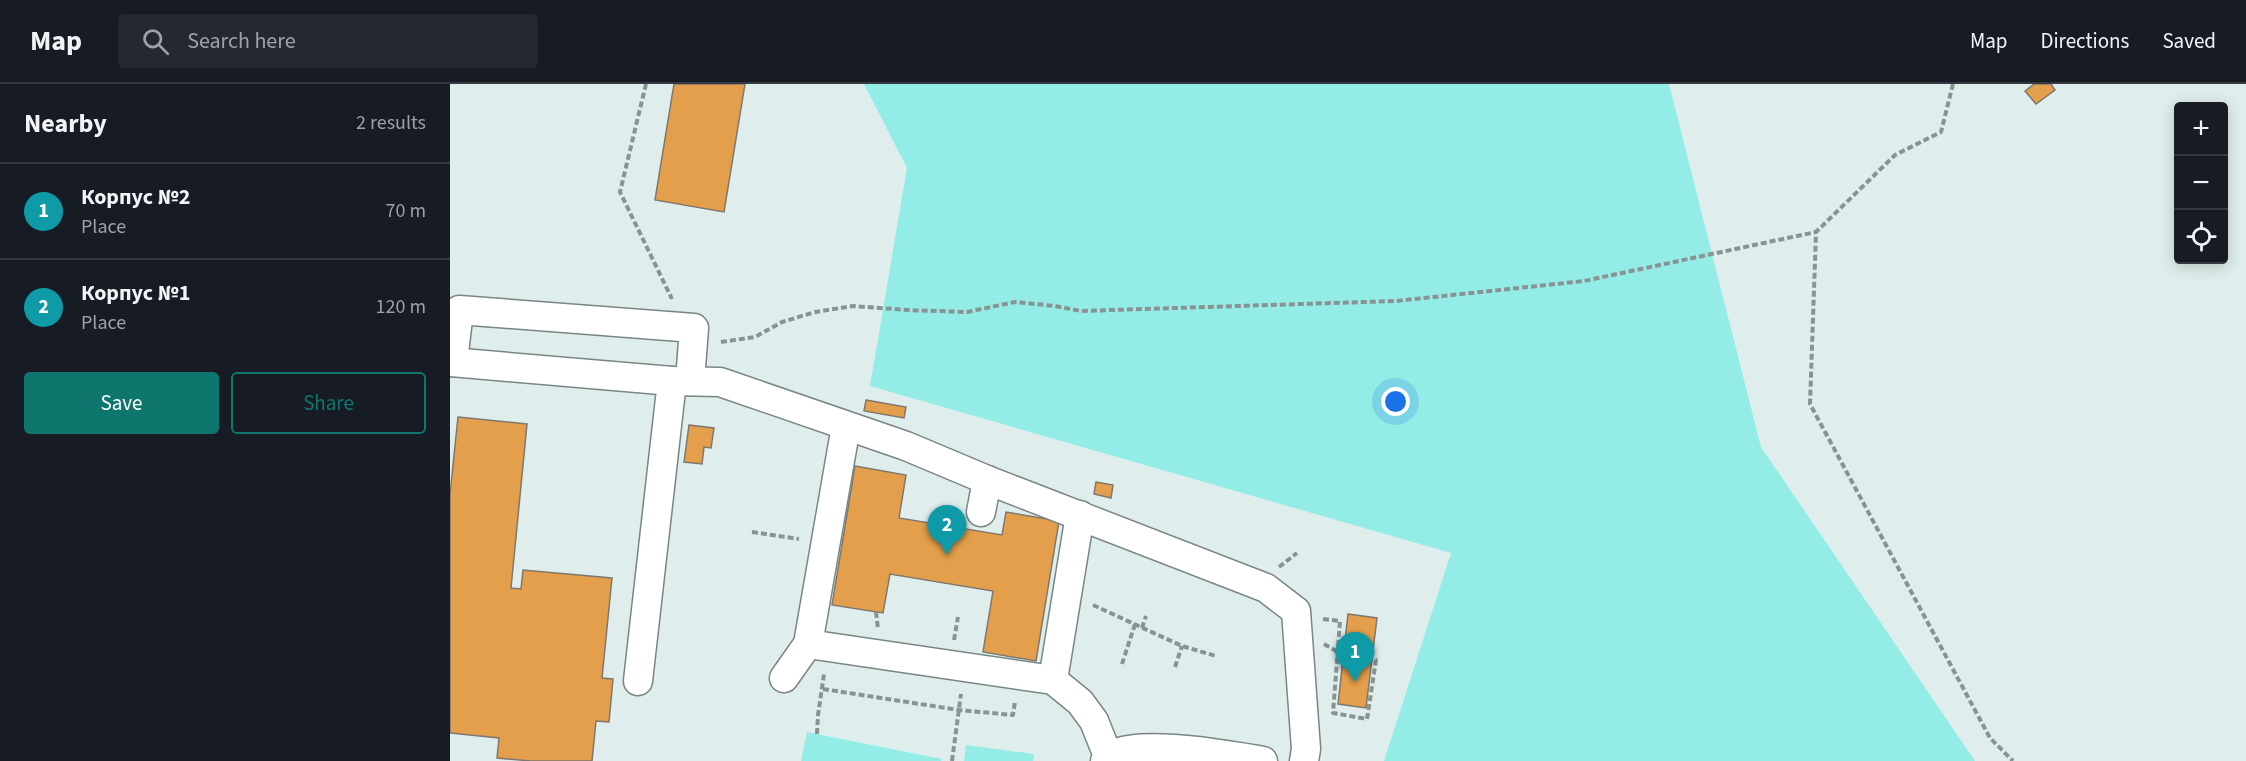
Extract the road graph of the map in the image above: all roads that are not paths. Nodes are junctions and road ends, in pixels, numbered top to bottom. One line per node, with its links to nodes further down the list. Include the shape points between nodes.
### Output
1 (452, 362): 2 (lane); 2 (lane, via 459,310 694,328)
2 (681, 381): 3 (lane, via 720,382); 10 (lane)
3 (846, 426): 4 (lane, via 906,437); 7 (lane)
4 (987, 480): 5 (lane); 6 (lane)
5 (981, 512)
6 (1093, 514): 9 (lane, via 1067,594); 13 (lane, via 1266,588 1296,611)
7 (808, 644): 8 (lane); 9 (lane)
8 (784, 678)
9 (1053, 680): 11 (lane, via 1080,702 1094,721)
10 (638, 681)
11 (1106, 759): 12 (lane, via 1119,752 1160,748)
12 (1263, 761)
13 (1304, 761)

